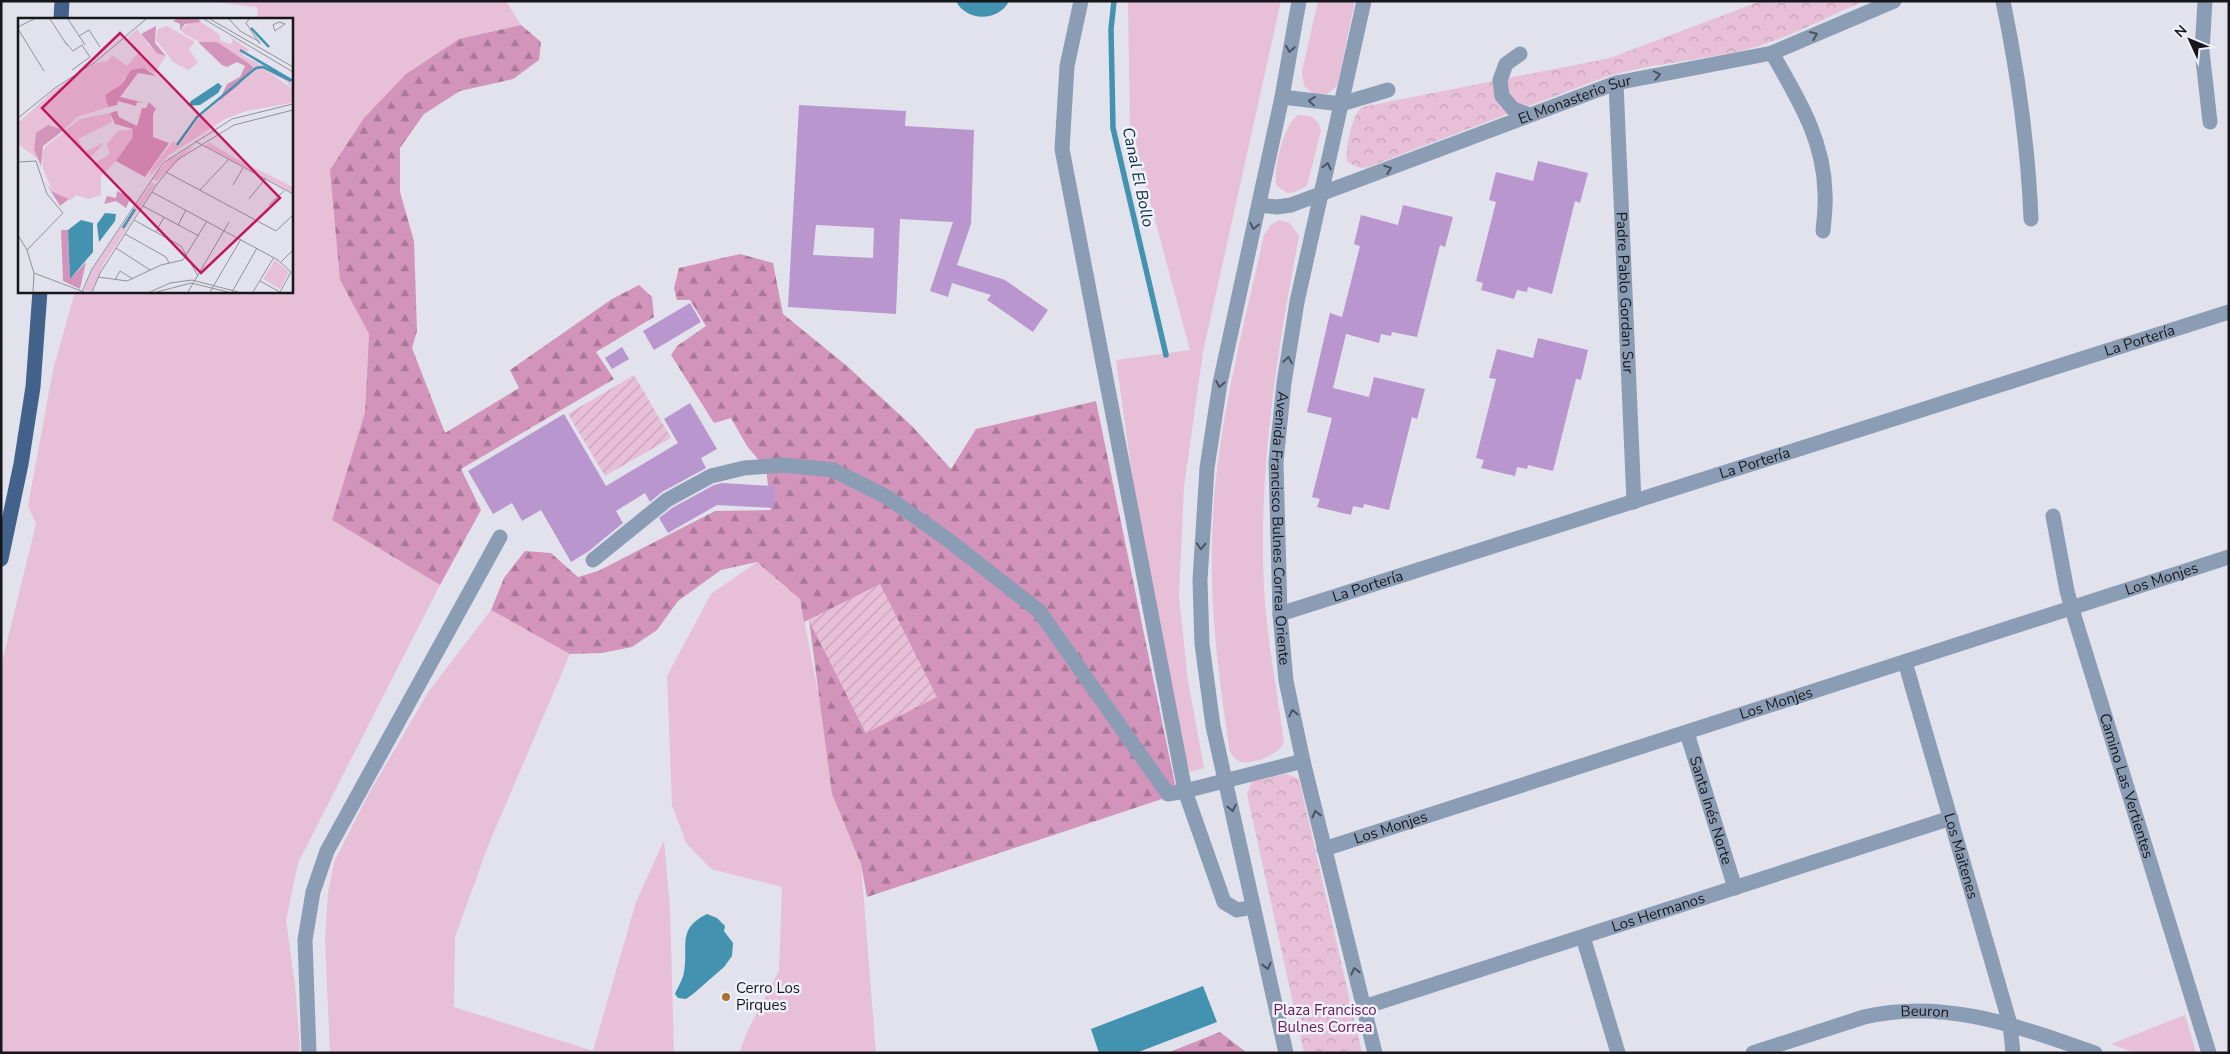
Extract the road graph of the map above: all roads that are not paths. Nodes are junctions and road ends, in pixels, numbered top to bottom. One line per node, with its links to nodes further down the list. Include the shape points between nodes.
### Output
1 (62, 1): 8 (main road)
2 (1081, 1): 35 (street, via 1067,66 1062,149)
3 (1298, 1): 13 (street, one-way to 13)
4 (1364, 1): 14 (street, Avenida Francisco Bulnes Correa Oriente)
5 (1894, 1): 9 (street, El Monasterio Sur, one-way to 5)
6 (2003, 1): 19 (street, via 2022,107)
7 (2204, 1): 16 (street, via 2202,51)
8 (61, 18)
9 (1772, 53): 11 (street, El Monasterio Sur, one-way to 9); 20 (street, via 1812,124 1820,151 1825,192)
10 (1520, 54): 15 (street, via 1506,64 1500,80 1502,96 1513,109)
11 (1616, 84): 15 (street, El Monasterio Sur); 23 (street, Padre Pablo Gordan Sur)
12 (1388, 90): 14 (street)
13 (1282, 98): 14 (street, one-way to 13); 18 (street)
14 (1341, 104): 17 (street, Avenida Francisco Bulnes Correa Oriente, one-way to 14)
15 (1529, 115): 17 (street, El Monasterio Sur, one-way to 15)
16 (2210, 122)
17 (1320, 195): 18 (street, El Monasterio Sur, via 1291,205); 30 (street, Avenida Francisco Bulnes Correa Oriente, one-way to 17, via 1276,462 1297,302)
18 (1259, 205): 34 (street, one-way to 34, via 1220,383 1207,468 1202,530 1202,644 1213,726)
19 (2031, 219)
20 (1823, 231)
21 (40, 292): 27 (main road, via 32,396)
22 (2229, 312): 23 (street, La Portería)
23 (1634, 502): 30 (street, La Portería)
24 (2053, 516): 29 (street, Camino Las Vertientes)
25 (500, 537): 43 (street, via 327,851 313,892 305,940)
26 (2229, 557): 29 (street, Los Monjes)
27 (1, 558)
28 (593, 560): 35 (street, via 667,500 711,476 783,464 833,470 887,497 1039,611 1168,794)
29 (2072, 607): 31 (street, Los Monjes); 50 (street, Camino Las Vertientes)
30 (1280, 614): 33 (street, Avenida Francisco Bulnes Correa Oriente, one-way to 30, via 1286,682)
31 (1905, 662): 32 (street, Los Monjes); 36 (street, Los Maitenes)
32 (1687, 733): 37 (street, Los Monjes); 38 (street, Santa Inés Norte)
33 (1303, 761): 34 (street); 37 (street, Avenida Francisco Bulnes Correa Oriente, one-way to 33)
34 (1226, 780): 35 (street); 39 (street, one-way to 39)
35 (1185, 791): 39 (street, via 1224,902 1237,910)
36 (1951, 818): 38 (street, Los Hermanos); 42 (street, Los Maitenes)
37 (1324, 849): 41 (street, Avenida Francisco Bulnes Correa Oriente, one-way to 37)
38 (1735, 888): 40 (street, Los Hermanos)
39 (1253, 907): 44 (street, one-way to 44)
40 (1583, 937): 41 (street, Los Hermanos); 46 (street)
41 (1364, 1007): 45 (street, Avenida Francisco Bulnes Correa Oriente)
42 (2010, 1024): 47 (street, Beuron, via 1963,1013 1900,1011 1864,1018); 48 (street, Los Maitenes); 49 (street, Beuron)
43 (309, 1053)
44 (1286, 1053)
45 (1375, 1053)
46 (1618, 1053)
47 (1753, 1053)
48 (2013, 1053)
49 (2095, 1053)
50 (2209, 1053)

